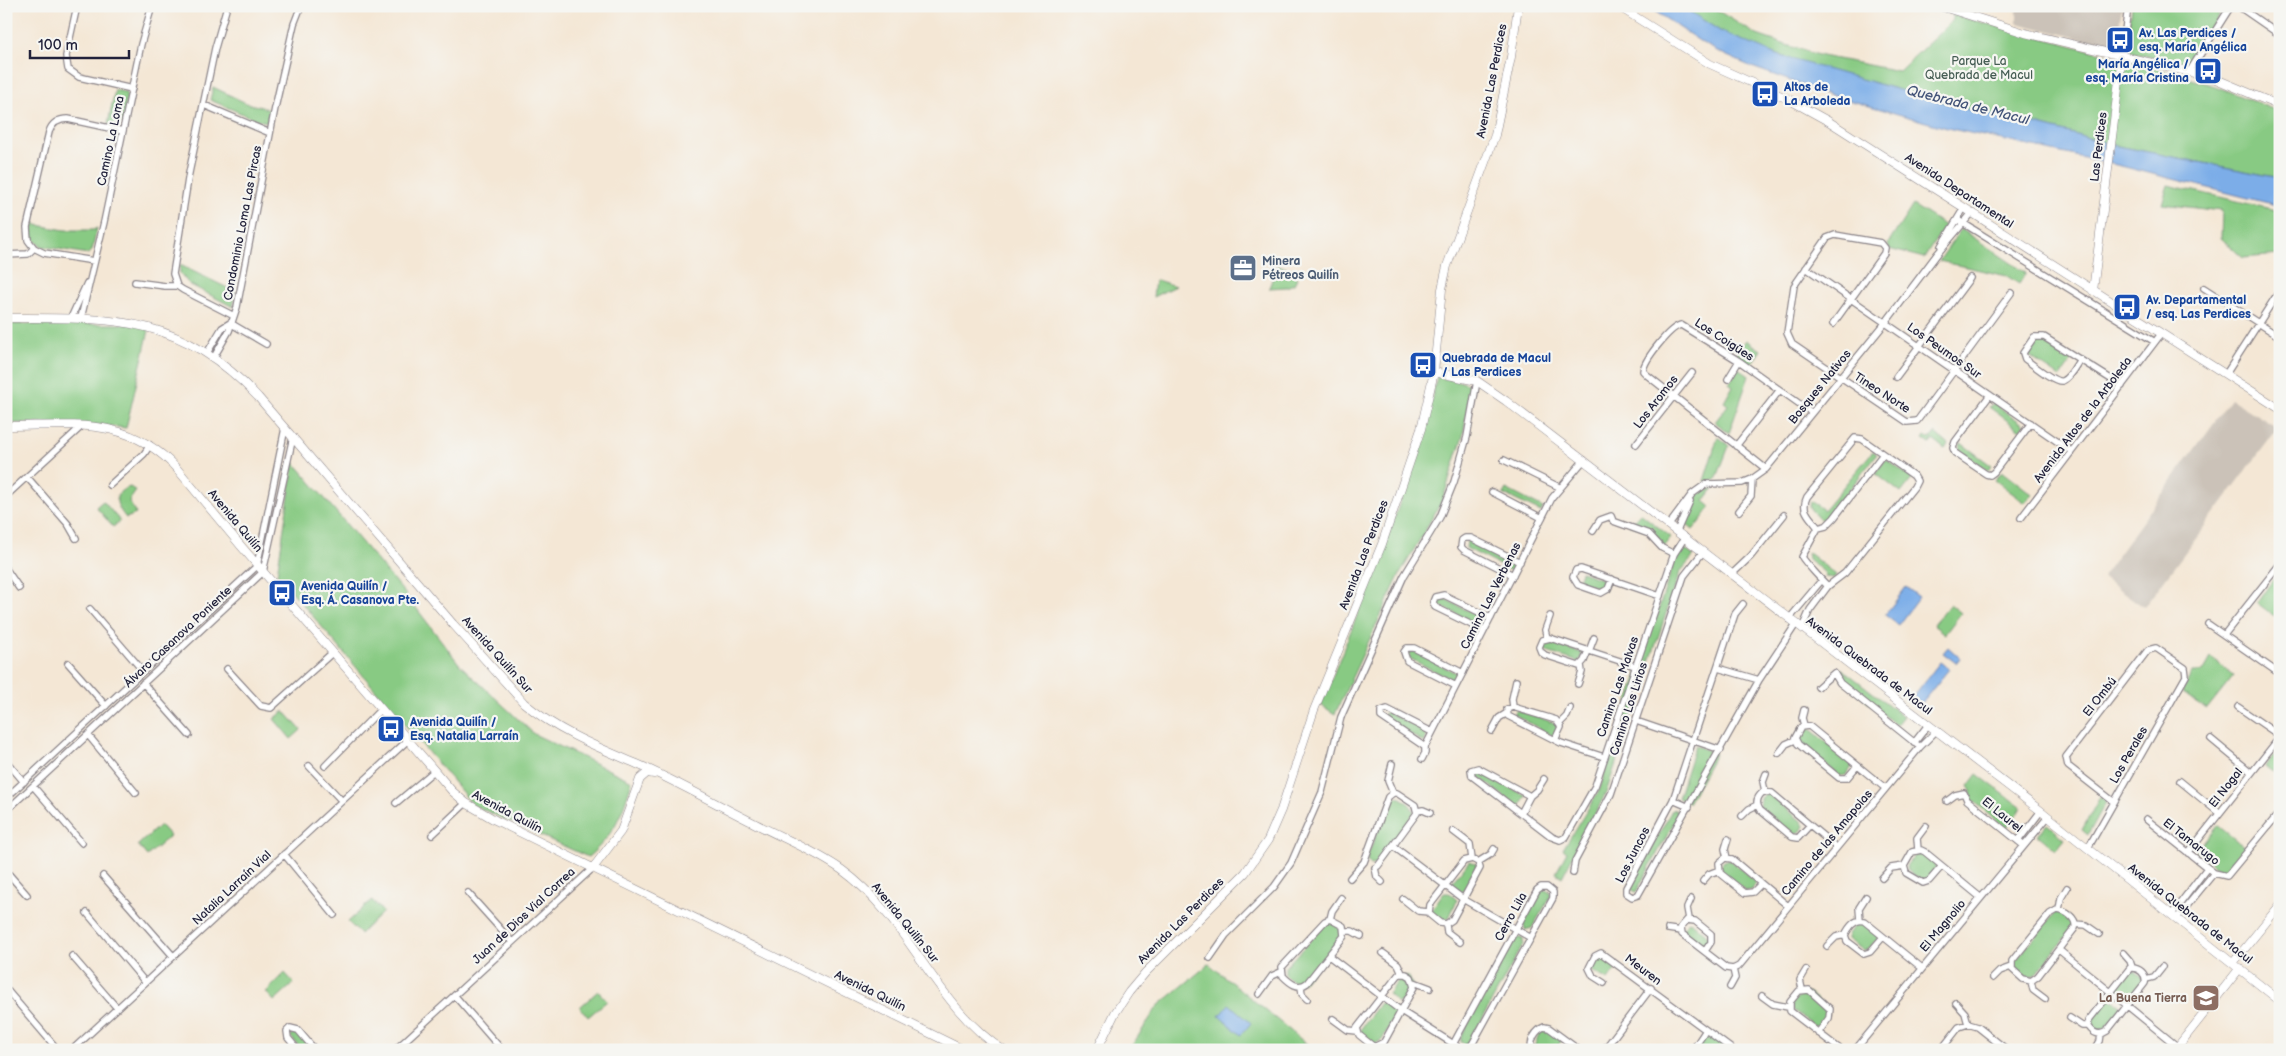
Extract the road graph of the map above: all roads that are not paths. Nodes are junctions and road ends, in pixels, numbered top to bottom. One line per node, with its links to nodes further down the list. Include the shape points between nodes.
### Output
1 (77, 6): 14 (street, via 66,56 68,69 79,76)
2 (152, 6): 14 (street, Camino La Loma)
3 (227, 6): 15 (street)
4 (301, 6): 18 (street, Condominio Loma Las Pircas, via 284,64)
5 (1518, 6): 54 (street, Avenida Las Perdices, via 1495,135 1447,266)
6 (1618, 6): 19 (street, Avenida Departamental, via 1710,64 1822,117)
7 (1940, 6): 12 (street, via 2009,28)
8 (2128, 6): 12 (street, Las Perdices)
9 (2231, 6): 13 (street)
10 (2238, 6): 11 (street)
11 (2280, 35)
12 (2122, 56): 13 (street); 34 (street, Las Perdices)
13 (2189, 72): 16 (street, via 2231,84)
14 (132, 89): 17 (street, Camino La Loma)
15 (204, 105): 18 (street, Condominio Loma Las Pircas); 31 (street, via 175,257 173,274)
16 (2280, 106)
17 (123, 131): 23 (street, via 68,119 56,122 49,132 26,231); 26 (street, Camino La Loma)
18 (270, 133): 37 (street, Condominio Loma Las Pircas)
19 (1964, 208): 20 (street, Avenida Departamental); 21 (street, Bosques Nativos)
20 (1972, 213): 22 (street, Bosques Nativos); 34 (street, Avenida Departamental)
21 (1958, 220): 22 (street, Avenida Departamental); 24 (street, Bosques Nativos)
22 (1964, 224): 24 (street, Bosques Nativos); 47 (street, Avenida Departamental)
23 (34, 248): 25 (street, via 28,254); 26 (street, via 44,253)
24 (1938, 253): 41 (street, Bosques Nativos)
25 (6, 255)
26 (94, 261): 29 (street, Camino La Loma)
27 (1806, 268): 36 (street, Los Peumos Sur); 36 (street, via 1827,238 1835,234 1874,240 1885,248 1882,256); 58 (street, Tineo Norte, via 1794,286 1787,334 1789,341)
28 (1970, 278): 49 (street)
29 (89, 280): 39 (street, Camino La Loma); 40 (street, Camino La Loma)
30 (135, 282): 31 (street, Condominio Loma Las Pircas)
31 (177, 286): 37 (street, Condominio Loma Las Pircas)
32 (2204, 288): 44 (street)
33 (2280, 290): 44 (street)
34 (2093, 291): 45 (street, Avenida Departamental)
35 (2011, 293): 53 (street)
36 (1852, 298): 41 (street, Los Peumos Sur); 43 (street)
37 (234, 316): 42 (street, Condominio Loma Las Pircas)
38 (6, 318): 39 (street, Avenida Quilín Sur)
39 (72, 318): 40 (street, Avenida Quilín Sur)
40 (81, 318): 50 (street, Avenida Quilín Sur, via 114,320 151,328)
41 (1886, 322): 49 (street, Los Peumos Sur); 58 (street, Bosques Nativos)
42 (230, 323): 48 (street); 50 (street, Condominio Loma Las Pircas, via 229,331)
43 (1833, 324)
44 (2258, 324): 46 (street); 56 (street)
45 (2161, 334): 47 (street, Avenida Altos de la Arboleda); 56 (street, Avenida Departamental)
46 (2280, 337)
47 (2155, 342): 61 (street, Avenida Altos de la Arboleda)
48 (266, 344)
49 (1919, 345): 53 (street, Los Peumos Sur); 57 (street)
50 (210, 355): 70 (street, Avenida Quilín Sur, via 244,382)
51 (2080, 359): 51 (street, via 2044,337 2034,337 2023,356 2056,381 2063,381); 61 (street)
52 (1739, 361): 59 (street); 62 (street, Los Coigües); 64 (street, Los Coigües, via 1687,328 1676,326 1646,360 1643,371)
53 (1955, 370): 58 (street, Tineo Norte, via 1913,423); 63 (street, Los Peumos Sur)
54 (1434, 372): 60 (street, Avenida Quebrada de Macul); 335 (street, Avenida Las Perdices, via 1421,429 1382,544 1327,674 1268,840 1245,873 1129,992)
55 (1692, 373): 64 (street, Los Aromos)
56 (2226, 374): 65 (street, Avenida Departamental)
57 (1896, 377)
58 (1840, 378): 66 (street, Bosques Nativos)
59 (1728, 379)
60 (1477, 381): 78 (street, Avenida Quebrada de Macul); 280 (street, via 1454,482 1440,517 1404,576 1340,717 1322,792 1292,863 1274,887 1226,935)
61 (2122, 386): 75 (street, Avenida Altos de la Arboleda)
62 (1779, 391): 66 (street, Los Coigües); 74 (street)
63 (1990, 395): 67 (street, Los Peumos Sur); 67 (street, via 1955,442 1955,453 1990,475)
64 (1674, 396): 72 (street, Los Aromos); 74 (street, Los Coigües)
65 (2280, 408)
66 (1811, 412): 79 (street, Bosques Nativos)
67 (2031, 423): 75 (street, Los Peumos Sur)
68 (6, 426): 69 (street, Avenida Quilín)
69 (82, 426): 73 (street, Avenida Quilín, via 118,430); 80 (street)
70 (285, 428): 71 (street, Avenida Quilín Sur); 101 (street)
71 (293, 437): 103 (street); 169 (street, Avenida Quilín Sur, via 513,692 551,723)
72 (1636, 444)
73 (150, 445): 82 (street); 101 (street, Avenida Quilín, via 178,470)
74 (1736, 446): 79 (street, Los Coigües)
75 (2071, 451): 90 (street, Avenida Altos de la Arboleda)
76 (1883, 454): 92 (street, via 1834,518 1826,526); 92 (street, via 1862,439 1855,438 1850,443 1805,502 1804,510); 108 (street, via 1914,476 1916,484 1845,573)
77 (1504, 460): 83 (street)
78 (1584, 460): 83 (street, Camino Las Verbenas); 91 (street, Avenida Quebrada de Macul)
79 (1766, 469): 81 (street, Bosques Nativos)
80 (26, 477): 86 (street); 96 (street)
81 (1752, 479): 85 (street, Bosques Nativos, via 1742,483 1706,484); 87 (street, via 1750,496)
82 (110, 485)
83 (1559, 488): 89 (street, Camino Las Verbenas)
84 (1492, 492): 89 (street)
85 (1692, 494): 91 (street, Bosques Nativos); 94 (street)
86 (6, 496)
87 (1739, 510)
88 (1784, 515): 104 (street)
89 (1542, 518): 99 (street, Camino Las Verbenas)
90 (2021, 518)
91 (1669, 525): 94 (street, Avenida Quebrada de Macul)
92 (1818, 528): 107 (street, via 1802,557)
93 (1593, 531): 98 (street, via 1600,520 1611,516 1613,521 1649,534 1662,548)
94 (1677, 531): 95 (street, Avenida Quebrada de Macul)
95 (1685, 537): 97 (street, Avenida Quebrada de Macul); 98 (street, Camino Las Malvas)
96 (76, 538)
97 (1703, 552): 104 (street, Avenida Quebrada de Macul); 147 (street, Camino Los Lirios, via 1681,583)
98 (1674, 554): 110 (street, Camino Las Malvas)
99 (1520, 562): 105 (street, Camino Las Verbenas); 105 (street, via 1471,538 1462,540 1464,550)
100 (2280, 564): 118 (street)
101 (257, 566): 103 (street, Avenida Quilín); 129 (street, Álvaro Casanova Poniente)
102 (6, 569): 109 (street)
103 (263, 572): 123 (street, Avenida Quilín); 134 (street, Álvaro Casanova Poniente)
104 (1732, 574): 115 (street, Avenida Quebrada de Macul)
105 (1513, 575): 114 (street, Camino Las Verbenas)
106 (1612, 579): 106 (street, via 1582,569 1573,577 1578,585 1601,593 1608,589); 110 (street)
107 (1821, 581): 108 (street); 115 (street)
108 (1828, 586): 115 (street)
109 (19, 588)
110 (1660, 596): 126 (street, Camino Las Malvas)
111 (1743, 604): 127 (street, Los Juncos, via 1735,614)
112 (90, 609): 129 (street)
113 (1550, 616): 119 (street)
114 (1491, 618): 117 (street, Camino Las Verbenas); 117 (street, via 1444,595 1436,595 1433,599 1435,607)
115 (1796, 624): 132 (street, Los Juncos); 150 (street, Avenida Quebrada de Macul)
116 (2208, 624): 118 (street)
117 (1484, 631): 130 (street, Camino Las Verbenas)
118 (2224, 635): 131 (street)
119 (1546, 638): 122 (street); 125 (street, via 1540,644 1543,654)
120 (1594, 638): 122 (street)
121 (2152, 648): 192 (street, Los Perales, via 2187,672); 192 (street, El Ombú, via 2065,761)
122 (1589, 651): 125 (street); 126 (street)
123 (332, 652): 128 (street, via 271,708 261,706); 142 (street, Avenida Quilín)
124 (68, 663): 138 (street)
125 (1581, 665): 135 (street)
126 (1635, 666): 166 (street, Camino Las Malvas)
127 (1718, 668): 132 (street); 161 (street, Los Juncos)
128 (227, 669)
129 (143, 671): 138 (street, Álvaro Casanova Poniente)
130 (1463, 673): 136 (street, Camino Las Verbenas); 136 (street, via 1414,648 1407,648 1404,652 1407,661)
131 (2280, 674)
132 (1759, 680): 164 (street, Los Juncos)
133 (1516, 681): 139 (street)
134 (143, 683): 146 (street, Álvaro Casanova Poniente); 155 (street)
135 (1578, 684)
136 (1456, 686): 153 (street, Camino Las Verbenas)
137 (1818, 687): 162 (street, via 1834,673 1840,683)
138 (106, 706): 144 (street, Álvaro Casanova Poniente)
139 (1513, 707): 145 (street, via 1508,708); 148 (street)
140 (2238, 707): 156 (street)
141 (1570, 708): 148 (street)
142 (380, 710): 160 (street, Avenida Quilín); 172 (street)
143 (1804, 710): 149 (street)
144 (98, 713): 146 (street); 181 (street, Álvaro Casanova Poniente)
145 (1507, 713): 151 (street, via 1499,718); 157 (street)
146 (104, 720): 154 (street, Álvaro Casanova Poniente)
147 (1636, 721): 161 (street); 231 (street, Camino Los Lirios, via 1611,794)
148 (1560, 723): 157 (street)
149 (1804, 725): 158 (street, via 1799,728); 173 (street, via 1813,728)
150 (1928, 725): 152 (street, Avenida Quebrada de Macul); 162 (street, Camino de las Amapolas)
151 (1492, 731)
152 (1936, 731): 162 (street, Camino de las Amapolas); 199 (street, Avenida Quebrada de Macul)
153 (1432, 732): 163 (street, Camino Las Verbenas); 163 (street, via 1387,709 1381,711 1381,717)
154 (88, 735): 182 (street, Álvaro Casanova Poniente); 185 (street)
155 (189, 735)
156 (2280, 737): 175 (street, El Nogal)
157 (1555, 740): 166 (street)
158 (1795, 740): 165 (street, via 1786,744); 173 (street, via 1841,779 1847,778)
159 (2211, 740): 175 (street)
160 (407, 741): 174 (street, Avenida Quilín); 190 (street, Natalia Larraín Vial)
161 (1693, 741): 164 (street); 189 (street, Los Juncos)
162 (1917, 745): 183 (street, Camino de las Amapolas)
163 (1425, 747): 167 (street, Camino Las Verbenas)
164 (1721, 750): 196 (street, Los Juncos)
165 (1779, 753)
166 (1604, 757): 202 (street, Camino Las Malvas, via 1592,791 1568,835 1562,839 1552,837)
167 (1422, 759)
168 (6, 761): 181 (street)
169 (626, 761): 177 (street, Avenida Quilín Sur); 178 (street, via 638,770)
170 (1392, 764): 186 (street, via 1388,782)
171 (308, 766): 190 (street)
172 (325, 766)
173 (1857, 766): 183 (street)
174 (434, 771): 193 (street); 194 (street, Avenida Quilín)
175 (2252, 772): 203 (street, El Nogal)
176 (1766, 774): 184 (street)
177 (660, 776): 178 (street, via 647,773); 328 (street, Avenida Quilín Sur, via 815,854 853,879 880,905 966,1018)
178 (640, 779): 226 (street, Juan de Dios Vial Correa, via 621,831)
179 (1544, 779): 187 (street)
180 (2180, 781): 203 (street)
181 (24, 782): 188 (street, Álvaro Casanova Poniente)
182 (33, 786): 197 (street, Álvaro Casanova Poniente); 212 (street)
183 (1885, 788): 215 (street, Camino de las Amapolas)
184 (1765, 791): 195 (street, via 1759,796); 207 (street, via 1775,795)
185 (136, 792)
186 (1393, 793): 198 (street, via 1415,805); 223 (street, via 1388,797)
187 (1530, 796): 202 (street); 202 (street, via 1478,768 1472,770 1472,776)
188 (6, 798)
189 (1673, 800): 196 (street); 196 (street, Los Juncos, via 1626,888 1626,893 1632,897 1638,895)
190 (342, 801): 220 (street, Natalia Larraín Vial)
191 (1947, 801): 213 (street, El Laurel, via 1964,793 1967,800)
192 (2114, 802): 216 (street, Los Perales)
193 (396, 803)
194 (466, 804): 210 (street); 226 (street, Avenida Quilín)
195 (1757, 805): 204 (street); 207 (street, via 1792,837 1798,838)
196 (1689, 807)
197 (6, 811)
198 (1417, 811): 201 (street); 214 (street)
199 (2041, 811): 205 (street, Avenida Quebrada de Macul); 213 (street, El Magnolio)
200 (2280, 812): 232 (street, El Tamarugo, via 2227,876)
201 (1430, 813)
202 (1521, 813)
203 (2219, 813): 219 (street, El Nogal)
204 (1742, 816)
205 (2048, 817): 213 (street, El Magnolio, via 2032,838); 216 (street, Avenida Quebrada de Macul)
206 (2146, 819): 219 (street, El Tamarugo)
207 (1810, 825): 215 (street)
208 (1926, 826): 218 (street, via 1917,838)
209 (1453, 831): 222 (street, via 1470,844)
210 (432, 835)
211 (1728, 839): 221 (street)
212 (82, 843)
213 (2020, 843): 246 (street, El Magnolio)
214 (1393, 846): 227 (street); 239 (street)
215 (1836, 847): 250 (street, Camino de las Amapolas)
216 (2088, 848): 255 (street, Avenida Quebrada de Macul)
217 (1494, 849): 222 (street, via 1491,854)
218 (1918, 850): 224 (street, via 1912,852); 225 (street)
219 (2188, 853): 228 (street, El Tamarugo)
220 (284, 854): 254 (street); 278 (street, Natalia Larraín Vial)
221 (1727, 858): 229 (street, via 1719,863); 238 (street)
222 (1475, 860): 239 (street, via 1464,861); 247 (street, via 1479,870)
223 (1364, 862): 227 (street); 234 (street)
224 (1904, 866): 225 (street, via 1906,873 1923,883 1929,881); 235 (street, via 1891,868)
225 (1942, 866): 246 (street)
226 (593, 868): 270 (street, Juan de Dios Vial Correa); 334 (street, Avenida Quilín)
227 (1375, 868): 237 (street)
228 (2207, 868): 232 (street, El Tamarugo); 255 (street)
229 (1719, 870): 236 (street); 238 (street, via 1748,894)
230 (6, 871): 242 (street)
231 (1573, 873)
232 (2214, 873): 255 (street)
233 (103, 876): 278 (street)
234 (1350, 878)
235 (1882, 878)
236 (1703, 881)
237 (1382, 882)
238 (1761, 884): 250 (street)
239 (1445, 886): 247 (street); 252 (street, via 1430,905)
240 (2067, 888): 251 (street)
241 (468, 893): 270 (street)
242 (27, 895)
243 (1866, 897): 258 (street, via 1858,908)
244 (1341, 898): 256 (street)
245 (1403, 898): 252 (street, via 1418,910)
246 (1980, 898): 285 (street, El Magnolio)
247 (1463, 899): 259 (street, via 1452,920); 261 (street)
248 (1691, 899): 257 (street, via 1687,908)
249 (2280, 905): 281 (street)
250 (1788, 906): 287 (street, Camino de las Amapolas, via 1739,966)
251 (2058, 910): 260 (street); 283 (street, via 2050,914 2013,960)
252 (1429, 912): 259 (street, via 1432,918)
253 (87, 914): 294 (street)
254 (334, 915)
255 (2174, 916): 281 (street, Avenida Quebrada de Macul)
256 (1330, 919): 263 (street, via 1338,922); 289 (street, via 1285,963)
257 (1689, 919): 264 (street); 274 (street, via 1711,934 1711,942)
258 (1860, 920): 266 (street, via 1854,922); 268 (street)
259 (1446, 924): 271 (street, via 1448,932)
260 (2076, 924): 265 (street, via 2086,925); 273 (street)
261 (1516, 929): 269 (street); 269 (street, Cerro Lila, via 1537,890 1547,887 1552,890 1554,896); 324 (street, Cerro Lila)
262 (1668, 929): 264 (street)
263 (1345, 931): 267 (street); 279 (street)
264 (1681, 931): 274 (street)
265 (2099, 934)
266 (1845, 935): 268 (street, via 1847,941 1866,954); 272 (street, via 1836,937)
267 (1360, 936)
268 (1883, 937): 285 (street)
269 (1531, 938): 337 (street, Cerro Lila)
270 (512, 942): 305 (street, Juan de Dios Vial Correa)
271 (1460, 942)
272 (1827, 946)
273 (2059, 950): 293 (street); 303 (street)
274 (1705, 951): 287 (street, via 1726,968)
275 (1383, 953): 290 (street, via 1398,964)
276 (2123, 953): 284 (street)
277 (72, 956): 314 (street)
278 (173, 956): 294 (street, Natalia Larraín Vial)
279 (1329, 956): 297 (street); 307 (street)
280 (1210, 958)
281 (2233, 963): 286 (street, Avenida Quebrada de Macul)
282 (2162, 966): 292 (street, via 2154,977)
283 (2011, 967): 291 (street); 293 (street, via 2023,979)
284 (2132, 967): 292 (street, via 2140,970); 303 (street)
285 (1922, 968): 344 (street, El Magnolio)
286 (2240, 968): 310 (street, Avenida Quebrada de Macul); 326 (street)
287 (1733, 969): 298 (street, via 1735,978)
288 (1806, 970): 302 (street, via 1800,980)
289 (1281, 972): 297 (street, via 1293,984); 304 (street, via 1272,976)
290 (1402, 973): 295 (street); 307 (street)
291 (1993, 978)
292 (2146, 979): 312 (street)
293 (2031, 981): 309 (street, via 2033,990)
294 (145, 982): 314 (street, Natalia Larraín Vial)
295 (1414, 982): 299 (street); 315 (street)
296 (1604, 983): 300 (street, Meuren, via 1589,971 1594,957 1599,954)
297 (1301, 986): 308 (street)
298 (1730, 987)
299 (1430, 988)
300 (1651, 988): 320 (street, Meuren); 340 (street)
301 (6, 989): 329 (street)
302 (1802, 989): 313 (street); 322 (street, via 1810,991 1830,1010 1830,1018)
303 (2111, 991): 312 (street); 319 (street, via 2089,1019)
304 (1258, 994)
305 (455, 996): 327 (street, Juan de Dios Vial Correa); 333 (street)
306 (1762, 996): 313 (street, via 1773,1004)
307 (1381, 997): 315 (street); 321 (street, via 1358,1026)
308 (1307, 999)
309 (2045, 999)
310 (2280, 1000)
311 (1956, 1004): 318 (street, via 1965,1012)
312 (2128, 1005): 323 (street); 326 (street)
313 (1788, 1007): 322 (street, via 1791,1013)
314 (117, 1008): 330 (street, Natalia Larraín Vial)
315 (1401, 1011): 324 (street); 325 (street)
316 (2070, 1018): 319 (street)
317 (1333, 1020): 321 (street)
318 (1968, 1024): 345 (street, via 1960,1027); 346 (street)
319 (2088, 1026): 323 (street)
320 (1706, 1030): 341 (street); 342 (street, Meuren)
321 (1357, 1032): 325 (street)
322 (1818, 1032): 343 (street)
323 (2101, 1034): 347 (street)
324 (1451, 1047): 336 (street)
325 (1379, 1048)
326 (2177, 1048)
327 (398, 1049)
328 (1000, 1049)
329 (58, 1050)
330 (72, 1050)
331 (298, 1050): 332 (street, via 288,1038 290,1028 298,1030)
332 (315, 1050)
333 (502, 1050)
334 (964, 1050)
335 (1097, 1050)
336 (1463, 1050)
337 (1469, 1050)
338 (1532, 1050): 339 (street, via 1531,1042 1538,1031 1546,1027)
339 (1579, 1050)
340 (1604, 1050)
341 (1696, 1050)
342 (1733, 1050)
343 (1841, 1050)
344 (1855, 1050)
345 (1941, 1050)
346 (2007, 1050)
347 (2095, 1050)

